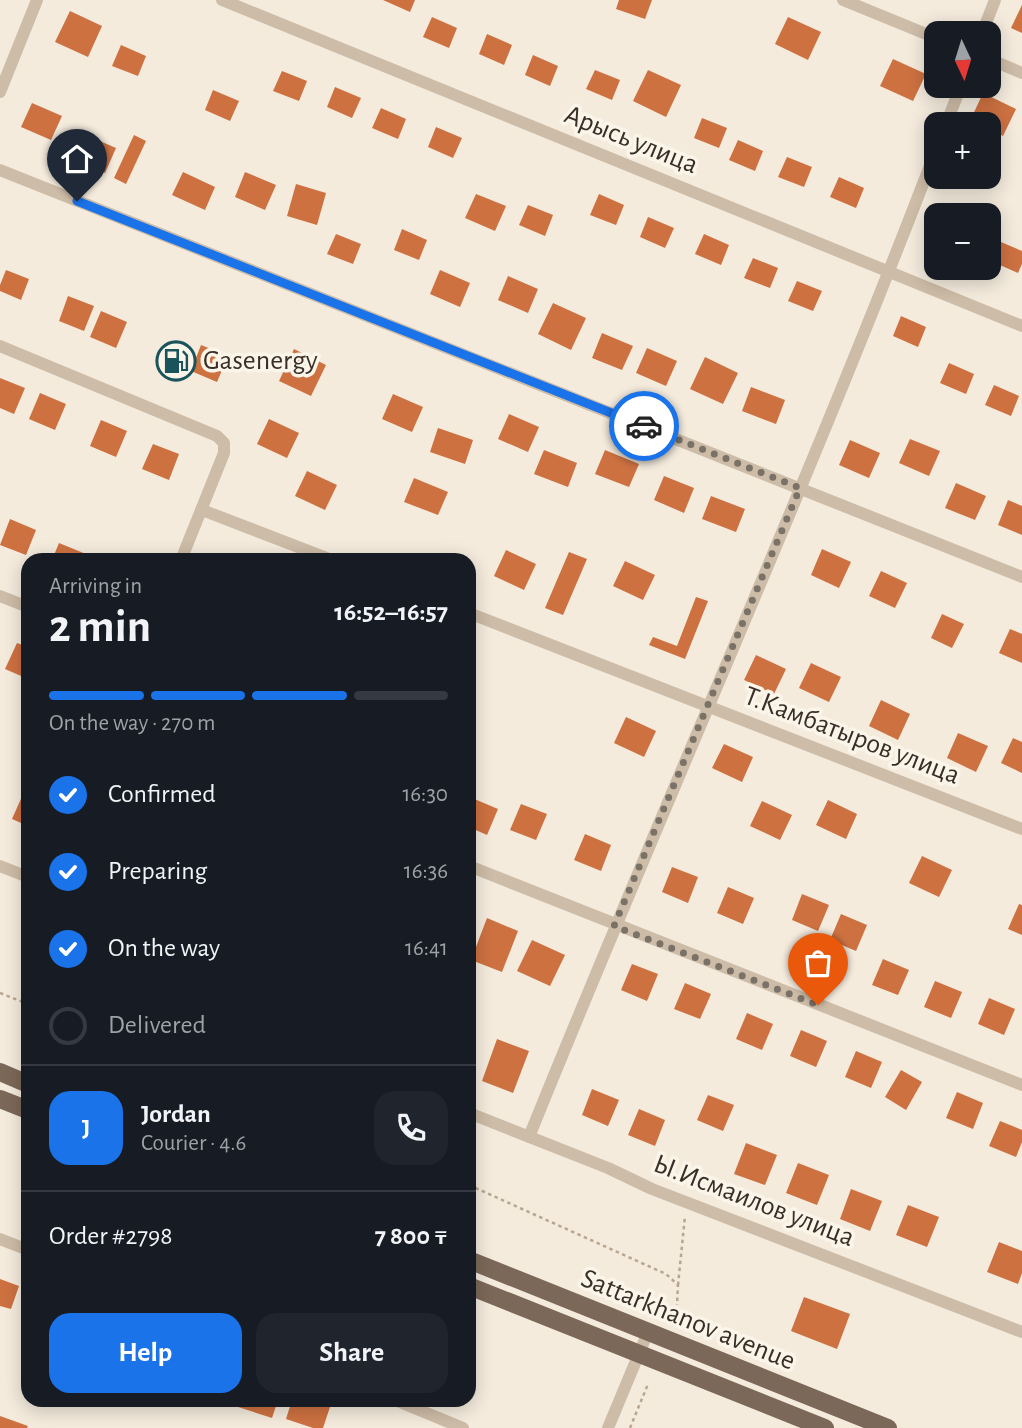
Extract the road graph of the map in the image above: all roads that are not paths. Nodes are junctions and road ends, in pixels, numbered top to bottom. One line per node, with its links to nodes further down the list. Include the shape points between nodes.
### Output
1 (37, 0): 9 (street)
2 (222, 0): 12 (street, Арысь улица)
3 (843, 0): 6 (street)
4 (995, 0): 5 (street)
5 (987, 21)
6 (924, 33)
7 (1001, 65): 8 (street)
8 (1022, 73)
9 (0, 92)
10 (0, 170): 15 (street)
11 (924, 182): 12 (street)
12 (890, 272): 13 (street, Арысь улица); 15 (street)
13 (1022, 326)
14 (0, 346): 16 (street, via 217,436 224,443 224,453)
15 (800, 488): 19 (street); 23 (street)
16 (202, 510): 17 (street); 18 (street)
17 (184, 553)
18 (314, 553)
19 (1022, 577)
20 (0, 596): 21 (street)
21 (21, 604)
22 (476, 616): 23 (street, Т.Камбатыров улица)
23 (709, 706): 24 (street, Т.Камбатыров улица); 28 (street)
24 (1022, 829)
25 (0, 866): 27 (street)
26 (476, 869): 28 (street)
27 (21, 874)
28 (614, 926): 31 (street); 35 (street)
29 (0, 1072): 30 (main road)
30 (21, 1081)
31 (1022, 1085)
32 (0, 1099): 33 (main road)
33 (21, 1107)
34 (476, 1116): 35 (street, Ы.Исмаилов улица)
35 (529, 1137): 43 (street, Ы.Исмаилов улица)
36 (0, 1239): 37 (street)
37 (21, 1247)
38 (476, 1263): 39 (main road, Sattarkhanov avenue)
39 (522, 1281): 41 (main road); 42 (main road, Sattarkhanov avenue)
40 (476, 1289): 41 (main road, Sattarkhanov avenue)
41 (515, 1304): 44 (main road, Sattarkhanov avenue)
42 (648, 1332): 44 (street); 49 (main road, Sattarkhanov avenue)
43 (1022, 1332)
44 (638, 1354): 47 (street); 48 (main road, Sattarkhanov avenue)
45 (412, 1407): 46 (street)
46 (463, 1428)
47 (608, 1428)
48 (824, 1428)
49 (888, 1428)

